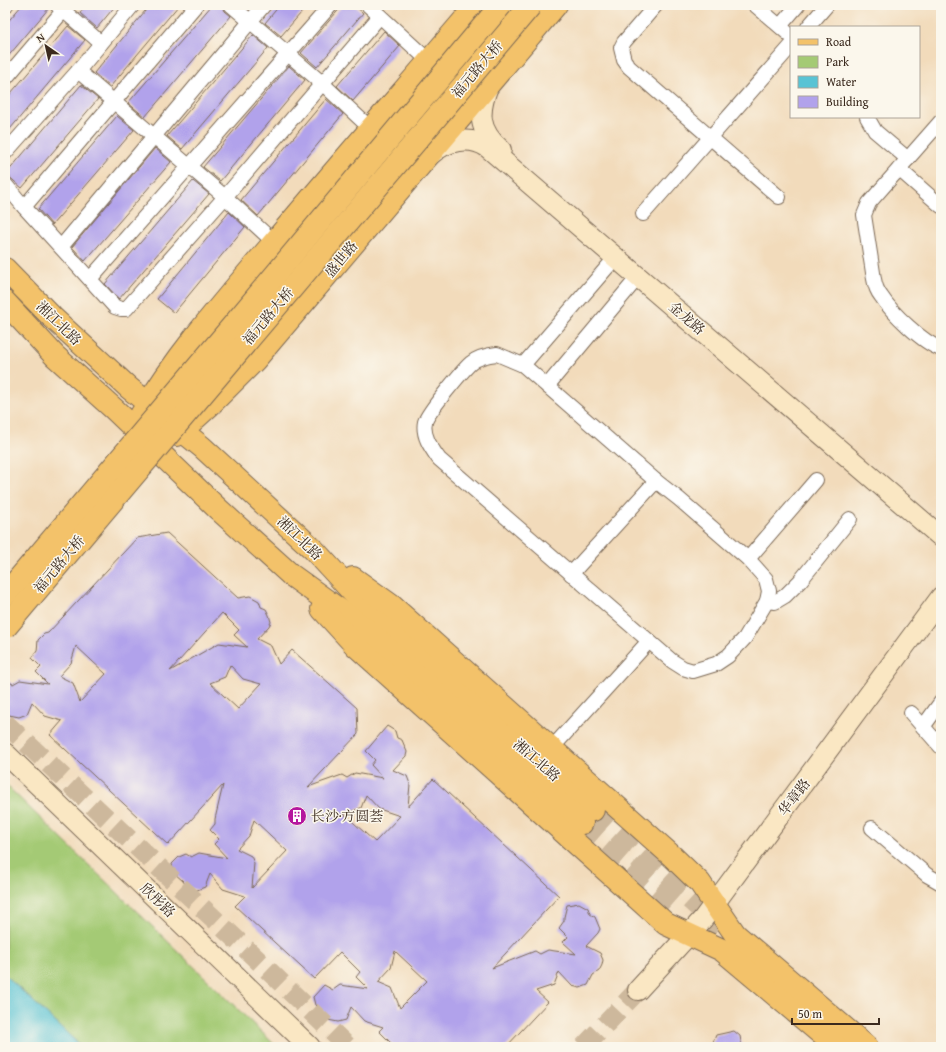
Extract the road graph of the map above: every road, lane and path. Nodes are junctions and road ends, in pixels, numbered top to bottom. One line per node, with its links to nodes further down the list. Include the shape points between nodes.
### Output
1 (133, 5): 21 (street)
2 (196, 5): 29 (street)
3 (232, 5): 17 (street)
4 (264, 5): 17 (street)
5 (331, 5): 23 (street)
6 (368, 5): 16 (street)
7 (477, 5): 24 (main road, 盛世路)
8 (501, 5): 68 (main road, 福元路大桥, bridge)
9 (531, 5): 72 (main road, 福元路大桥, bridge)
10 (556, 5): 28 (main road, 盛世路)
11 (755, 5): 18 (street)
12 (798, 5): 18 (street)
13 (827, 5): 19 (street)
14 (62, 7): 21 (street); 26 (street)
15 (651, 7): 34 (street, via 620,48 624,60)
16 (380, 16): 24 (street); 27 (street)
17 (250, 21): 23 (street); 33 (street)
18 (780, 26): 20 (street)
19 (809, 26)
20 (790, 35)
21 (101, 43): 25 (street)
22 (790, 47): 34 (street)
23 (288, 54): 27 (street); 38 (street)
24 (429, 61): 32 (main road, 盛世路)
25 (78, 71): 29 (street); 35 (street)
26 (5, 79)
27 (322, 83): 32 (street); 40 (street)
28 (490, 83): 36 (main road, 盛世路); 62 (main road, 金龙路, via 481,114 483,128 492,142)
29 (114, 102): 33 (street); 43 (street)
30 (868, 118): 37 (street, via 875,131)
31 (941, 121): 37 (street)
32 (370, 128): 45 (main road, 盛世路)
33 (154, 136): 38 (street); 46 (street)
34 (710, 138): 41 (street); 44 (street)
35 (5, 153)
36 (423, 162): 47 (main road, 金龙路, via 440,147 450,143 469,140 480,142); 57 (main road, 盛世路, via 255,360)
37 (903, 164): 42 (street); 52 (street, via 869,202 864,215 876,289 893,311 923,339)
38 (189, 167): 40 (street); 50 (street)
39 (5, 184): 43 (street)
40 (225, 197): 45 (street); 50 (street, via 126,309 115,307)
41 (779, 197)
42 (941, 206)
43 (24, 208): 46 (street)
44 (643, 214)
45 (274, 242): 55 (main road, 盛世路, via 182,353)
46 (61, 247): 50 (street)
47 (616, 257): 49 (main road, 金龙路); 53 (street)
48 (5, 269): 55 (main road, 湘江北路, via 52,317)
49 (639, 276): 54 (street); 63 (main road, 金龙路)
50 (90, 279)
51 (5, 302): 56 (main road, 湘江北路, via 55,356)
52 (941, 349)
53 (524, 365): 54 (street); 66 (street, via 497,354 471,363 437,403 426,422 425,431 431,448 439,459)
54 (547, 386): 60 (street)
55 (148, 403): 56 (main road, 盛世路); 57 (main road, 湘江北路)
56 (134, 428): 58 (main road, 湘江北路); 58 (main road, 盛世路, via 105,493)
57 (182, 431): 58 (main road, 盛世路); 64 (main road, 湘江北路)
58 (158, 452): 67 (main road, 湘江北路)
59 (816, 480): 65 (street)
60 (656, 481): 65 (street); 66 (street)
61 (850, 519): 70 (street, via 785,596 775,602)
62 (941, 527)
63 (941, 537)
64 (314, 550): 67 (main road, 湘江北路, via 380,621 588,817 494,746 366,629); 78 (main road, via 392,606)
65 (748, 559): 70 (street, via 766,579 769,591)
66 (571, 574): 73 (street)
67 (292, 575): 84 (main road, via 355,645 666,924)
68 (5, 594)
69 (941, 597): 83 (main road, 华章路)
70 (767, 601): 73 (street, via 745,638 728,656 703,669 693,671 683,668)
71 (941, 615): 83 (main road, 华章路)
72 (5, 628)
73 (649, 641): 78 (street)
74 (941, 702): 76 (street)
75 (911, 713): 76 (street)
76 (923, 727): 77 (street)
77 (941, 747)
78 (551, 750): 83 (main road, via 700,883)
79 (5, 753): 87 (main road, 欣彤路)
80 (5, 770): 86 (main road, 欣彤路)
81 (872, 828): 82 (street, via 927,875)
82 (941, 883)
83 (718, 909): 84 (main road, 华章路); 89 (main road, via 734,934)
84 (695, 937): 85 (main road, 华章路); 88 (main road, via 722,950)
85 (642, 994)
86 (293, 1047)
87 (310, 1047)
88 (837, 1047)
89 (867, 1047)

